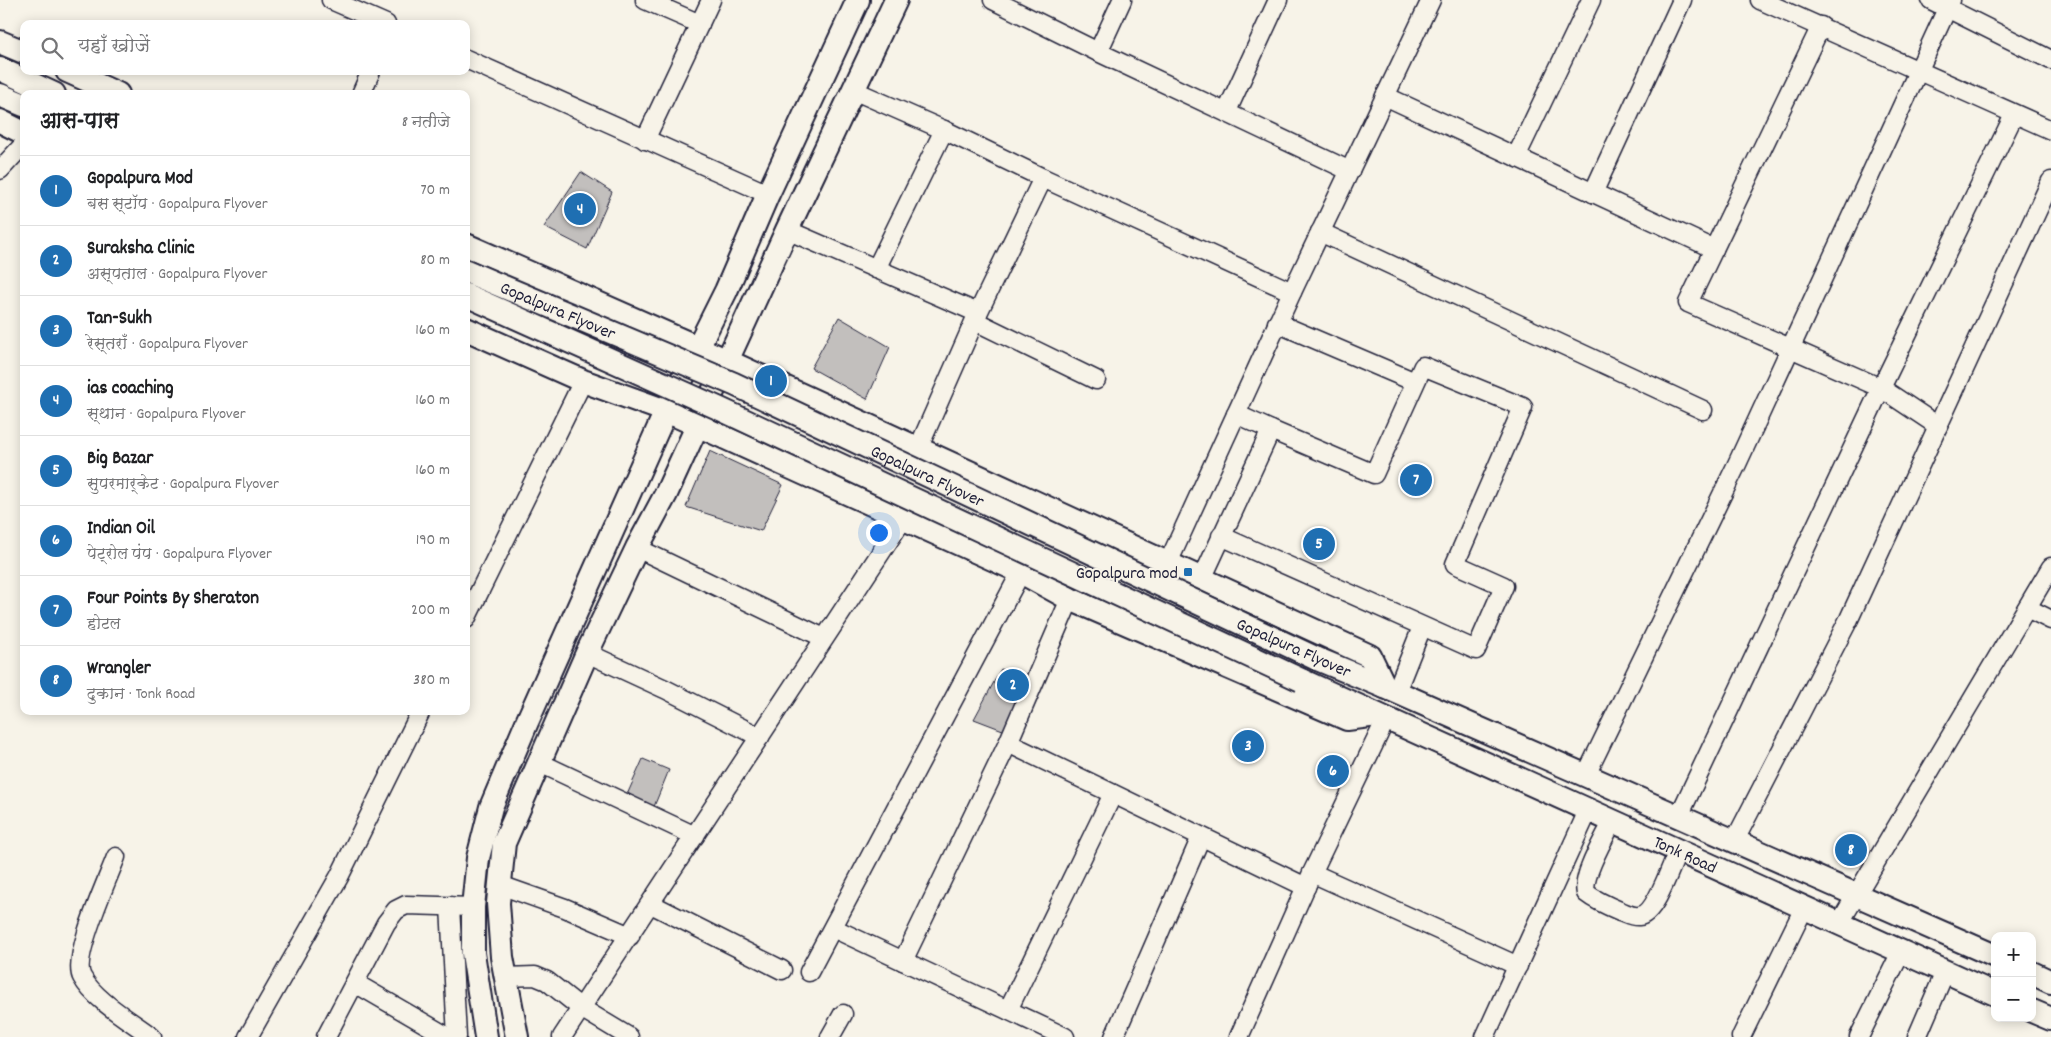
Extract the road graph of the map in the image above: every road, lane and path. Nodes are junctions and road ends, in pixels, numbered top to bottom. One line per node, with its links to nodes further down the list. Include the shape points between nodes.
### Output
1 (331, 0): 15 (street)
2 (645, 0): 16 (street)
3 (711, 0): 16 (street)
4 (858, 0): 48 (main road)
5 (896, 0): 30 (main road)
6 (994, 0): 20 (street)
7 (1122, 0): 20 (street)
8 (1278, 0): 34 (street)
9 (1431, 0): 32 (street)
10 (1591, 0): 42 (street)
11 (1682, 0): 47 (street)
12 (1760, 0): 17 (street)
13 (1931, 0): 14 (street)
14 (1950, 4): 21 (street); 24 (street)
15 (377, 20)
16 (700, 24): 40 (street)
17 (1821, 26): 24 (street); 52 (street)
18 (0, 42): 19 (main road)
19 (20, 50)
20 (1098, 52): 34 (street)
21 (2051, 60)
22 (470, 61): 40 (street)
23 (0, 69): 27 (main road)
24 (1920, 70): 35 (street); 61 (street)
25 (76, 75): 28 (main road)
26 (369, 75): 29 (street)
27 (45, 90)
28 (109, 90)
29 (363, 90)
30 (853, 90): 37 (street); 49 (main road)
31 (0, 95): 33 (main road)
32 (1385, 96): 42 (street); 44 (street)
33 (20, 103)
34 (1227, 111): 44 (street)
35 (2014, 115): 38 (street); 67 (street)
36 (0, 122): 39 (main road)
37 (944, 130): 45 (street); 54 (street)
38 (2051, 130)
39 (20, 131)
40 (645, 140): 48 (street)
41 (20, 148): 43 (street)
42 (1516, 157): 47 (street)
43 (0, 170)
44 (1350, 171): 50 (street)
45 (1043, 178): 56 (street); 58 (street)
46 (2051, 180): 72 (street)
47 (1593, 193): 52 (street)
48 (768, 194): 62 (main road)
49 (787, 230): 54 (street); 63 (main road)
50 (1320, 232): 56 (street); 68 (street)
51 (470, 247): 53 (main road)
52 (1714, 249): 61 (street, via 1688,303)
53 (509, 264): 60 (main road); 62 (main road)
54 (876, 269): 58 (street)
55 (470, 273): 91 (main road, Gopalpura Flyover, bridge, via 734,384 1315,658)
56 (1292, 292): 59 (street)
57 (470, 297): 93 (main road, Gopalpura Flyover, bridge, via 745,420)
58 (977, 317): 64 (street); 74 (street)
59 (1277, 324): 65 (street); 70 (street)
60 (472, 331): 66 (main road)
61 (1791, 347): 67 (street); 97 (street)
62 (698, 348): 63 (main road); 69 (main road)
63 (728, 362): 71 (main road); 74 (main road)
64 (1096, 380)
65 (1410, 380): 73 (street, via 1374,474); 88 (street, via 1425,366 1524,408 1455,564 1504,586 1477,648 1474,650)
66 (583, 381): 69 (main road); 86 (street)
67 (1881, 388): 72 (street); 100 (street)
68 (1703, 410)
69 (666, 412): 71 (main road); 112 (main road, via 491,807 478,858)
70 (1236, 414): 73 (street); 80 (street)
71 (697, 426): 76 (main road); 78 (main road)
72 (1938, 426): 104 (street, via 1849,619)
73 (1271, 430): 77 (street)
74 (918, 449): 75 (main road)
75 (1002, 487): 79 (main road); 80 (main road)
76 (903, 519): 79 (main road); 89 (street)
77 (1221, 536): 83 (street); 88 (street)
78 (637, 548): 89 (street); 90 (main road)
79 (974, 551): 82 (main road)
80 (1168, 563): 83 (main road)
81 (2051, 567): 85 (street)
82 (1021, 572): 84 (main road); 115 (street)
83 (1202, 579): 91 (main road, via 1370,656)
84 (1070, 599): 93 (main road, via 1347,719); 95 (street)
85 (2027, 608): 87 (street); 109 (street)
86 (470, 611)
87 (2051, 620)
88 (1422, 626): 91 (street)
89 (824, 638): 94 (street)
90 (586, 653): 94 (street); 96 (main road)
91 (1391, 689): 97 (main road, Tonk Road)
92 (419, 715): 137 (street, via 339,877)
93 (1382, 717): 99 (main road, Tonk Road); 107 (street)
94 (760, 737): 102 (street)
95 (1008, 743): 98 (street); 119 (street)
96 (538, 762): 102 (street); 108 (main road, via 504,843)
97 (1586, 775): 100 (main road, Tonk Road)
98 (1113, 794): 103 (street); 130 (street)
99 (1588, 811): 101 (main road, Tonk Road); 120 (street)
100 (1679, 816): 104 (main road, Tonk Road)
101 (1612, 822): 105 (main road, Tonk Road); 105 (street, via 1584,888 1586,893 1609,907 1632,916 1646,913 1656,902)
102 (695, 836): 110 (street)
103 (1201, 837): 107 (street); 146 (street)
104 (1734, 840): 109 (main road, Tonk Road)
105 (1678, 851): 113 (main road, Tonk Road)
106 (116, 857): 136 (street, via 82,946 79,966 81,976 101,999)
107 (1309, 880): 120 (street); 135 (street)
108 (500, 885): 116 (street); 125 (main road, via 498,903)
109 (1857, 894): 114 (street); 118 (main road, Tonk Road)
110 (651, 904): 116 (street); 121 (street)
111 (450, 906): 112 (street); 126 (street, via 406,905 396,910); 140 (street)
112 (473, 907): 134 (main road, via 473,953)
113 (1804, 908): 114 (main road, Tonk Road); 148 (street)
114 (1839, 924): 117 (main road, Tonk Road)
115 (833, 928): 119 (street); 122 (street)
116 (630, 936): 129 (street)
117 (1901, 952): 123 (main road, Tonk Road); 149 (street)
118 (1991, 954)
119 (903, 961): 130 (street)
120 (1518, 966): 147 (street)
121 (782, 970)
122 (809, 972)
123 (1945, 972): 128 (main road, Tonk Road); 150 (street)
124 (2036, 975): 127 (main road)
125 (506, 978): 129 (street, via 535,976); 141 (main road)
126 (355, 982): 138 (street); 139 (street)
127 (2051, 982)
128 (1991, 992)
129 (581, 1008): 142 (street); 143 (street)
130 (1008, 1010): 145 (street)
131 (2036, 1013): 133 (main road)
132 (844, 1014): 144 (street)
133 (2051, 1019)
134 (485, 1036)
135 (1243, 1036)
136 (152, 1037)
137 (248, 1037)
138 (326, 1037)
139 (448, 1037)
140 (457, 1037)
141 (517, 1037)
142 (562, 1037)
143 (629, 1037)
144 (830, 1037)
145 (1065, 1037)
146 (1114, 1037)
147 (1485, 1037)
148 (1741, 1037)
149 (1858, 1037)
150 (1917, 1037)

